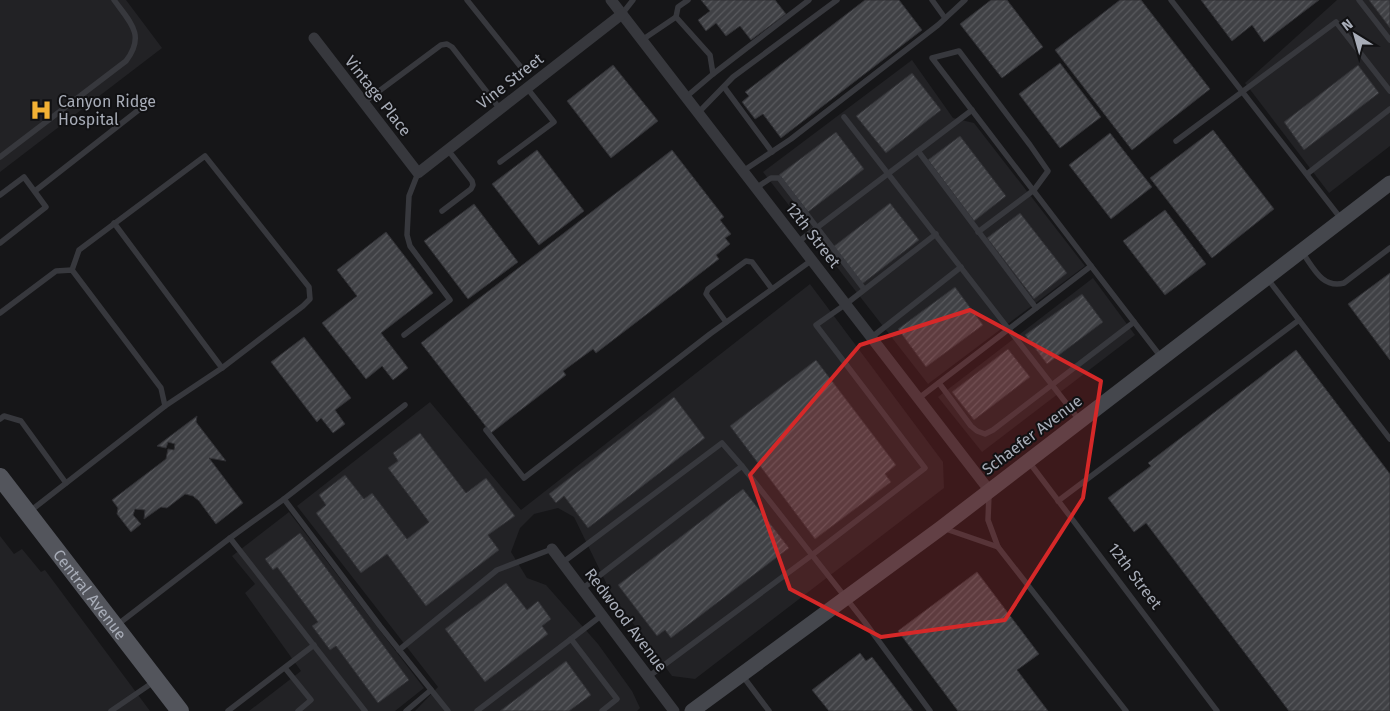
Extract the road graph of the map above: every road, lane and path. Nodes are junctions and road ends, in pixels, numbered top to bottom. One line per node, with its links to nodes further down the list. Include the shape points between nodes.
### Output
1 (114, 0): 36 (lane, via 133,25 134,50 126,61)
2 (467, 0): 18 (lane)
3 (611, 0): 12 (street, 12th Street)
4 (633, 0): 12 (lane)
5 (688, 0): 13 (lane, via 678,7)
6 (809, 0): 19 (lane)
7 (836, 0): 20 (lane)
8 (932, 0): 14 (lane)
9 (965, 0): 14 (lane)
10 (1171, 0): 23 (lane)
11 (1359, 0): 17 (lane)
12 (622, 14): 16 (street, 12th Street); 21 (street, Vine Street)
13 (676, 16): 16 (lane); 19 (lane, via 710,55)
14 (945, 18): 35 (lane)
15 (314, 38): 26 (street, Vintage Place)
16 (642, 40): 24 (street, 12th Street)
17 (1390, 40)
18 (520, 66)
19 (713, 74): 24 (lane)
20 (724, 87): 30 (lane); 35 (lane)
21 (527, 88): 27 (street, Vine Street); 37 (lane, via 554,122)
22 (1390, 90): 23 (lane, via 1336,22)
23 (1243, 92): 32 (lane); 41 (lane)
24 (686, 97): 30 (street, 12th Street)
25 (150, 101): 45 (lane)
26 (363, 103): 27 (lane, via 441,45 447,44); 39 (street, Vintage Place)
27 (500, 109): 33 (street, Vine Street)
28 (1390, 109): 41 (lane)
29 (972, 110): 34 (lane); 44 (lane); 44 (lane, via 932,58 959,51 1048,171)
30 (698, 113): 38 (street, 12th Street)
31 (844, 116): 40 (lane)
32 (1176, 141)
33 (448, 150): 39 (street, Vine Street); 47 (lane, via 473,185)
34 (918, 151): 40 (lane); 51 (lane)
35 (772, 152): 38 (lane)
36 (0, 157)
37 (500, 162)
38 (743, 171): 43 (street, 12th Street)
39 (418, 173): 71 (lane, via 409,196 406,235 410,246 450,300)
40 (888, 174): 50 (lane); 52 (lane)
41 (1307, 174): 48 (lane)
42 (1390, 183): 48 (street, Schaefer Avenue)
43 (756, 188): 50 (lane, via 770,178 779,178); 53 (street, 12th Street)
44 (1034, 190): 51 (lane); 58 (lane)
45 (35, 191): 46 (lane, via 24,177); 54 (lane, via 46,207)
46 (0, 196)
47 (442, 211)
48 (1342, 220): 56 (street, Schaefer Avenue)
49 (114, 223): 60 (lane, via 79,250); 74 (lane); 74 (lane, via 205,156 309,288 310,299 303,306)
50 (817, 228): 53 (lane); 63 (lane)
51 (978, 232): 65 (lane)
52 (936, 234): 59 (lane); 63 (lane)
53 (798, 242): 57 (street, 12th Street)
54 (0, 243)
55 (1390, 248): 56 (lane, via 1344,283 1335,286 1320,277)
56 (1301, 251): 61 (street, Schaefer Avenue)
57 (812, 260): 62 (lane); 64 (street, 12th Street)
58 (1092, 266): 65 (lane); 69 (lane)
59 (961, 267): 70 (lane); 72 (lane)
60 (72, 270): 66 (lane, via 56,271); 79 (lane, via 161,388)
61 (1266, 278): 67 (lane); 73 (street, Schaefer Avenue)
62 (772, 288): 68 (lane); 68 (lane, via 752,262 746,261 708,289 706,294)
63 (864, 289): 64 (lane)
64 (846, 304): 72 (street, 12th Street); 96 (lane, via 816,324 925,468)
65 (1036, 308): 70 (lane)
66 (0, 312)
67 (1299, 320): 83 (lane); 90 (lane)
68 (726, 322): 82 (lane, via 524,478)
69 (1134, 322): 73 (lane); 76 (lane)
70 (1009, 328): 75 (lane); 76 (lane)
71 (404, 335)
72 (872, 337): 77 (street, 12th Street)
73 (1162, 358): 81 (street, Schaefer Avenue)
74 (222, 368): 79 (lane)
75 (939, 383): 76 (lane, via 971,426 985,434); 77 (lane)
76 (1052, 385): 81 (lane)
77 (919, 398): 88 (street, 12th Street)
78 (405, 405): 89 (lane)
79 (165, 406): 86 (lane)
80 (0, 419): 86 (lane, via 4,416 21,421)
81 (1080, 421): 84 (street, Schaefer Avenue)
82 (486, 430)
83 (1390, 439)
84 (1028, 461): 88 (street, Schaefer Avenue); 90 (lane, 12th Street)
85 (742, 466): 96 (lane); 97 (lane, via 722,443); 98 (lane)
86 (66, 483): 91 (lane)
87 (5, 487): 91 (main road, Central Avenue)
88 (989, 490): 92 (street, Schaefer Avenue); 94 (lane, via 988,520)
89 (284, 498): 93 (lane); 104 (lane)
90 (1058, 501): 124 (lane, 12th Street)
91 (27, 512): 101 (main road, Central Avenue)
92 (941, 528): 94 (lane); 99 (street, Schaefer Avenue)
93 (230, 538): 101 (lane); 103 (lane)
94 (998, 547): 123 (lane)
95 (552, 549): 97 (street, Redwood Avenue); 104 (lane, via 497,570)
96 (812, 555): 99 (lane); 107 (lane)
97 (562, 563): 98 (street, Redwood Avenue)
98 (582, 589): 100 (street, Redwood Avenue)
99 (845, 598): 106 (street, Schaefer Avenue); 122 (lane)
100 (602, 615): 102 (lane); 107 (street, Redwood Avenue)
101 (115, 627): 108 (main road, Central Avenue)
102 (571, 639): 117 (lane); 118 (lane, via 617,699)
103 (314, 645): 105 (lane); 114 (lane)
104 (399, 650): 109 (lane)
105 (284, 668): 112 (lane); 113 (lane, via 311,700)
106 (742, 674): 120 (street, Schaefer Avenue); 121 (lane)
107 (648, 677): 119 (street, Redwood Avenue)
108 (156, 680): 110 (lane); 111 (main road, Central Avenue)
109 (431, 690): 115 (lane); 116 (lane)
110 (111, 711)
111 (180, 711)
112 (228, 711)
113 (298, 711)
114 (365, 711)
115 (406, 711)
116 (448, 711)
117 (477, 711)
118 (602, 711)
119 (674, 711)
120 (692, 711)
121 (769, 711)
122 (930, 711)
123 (1126, 711)
124 (1217, 711)

